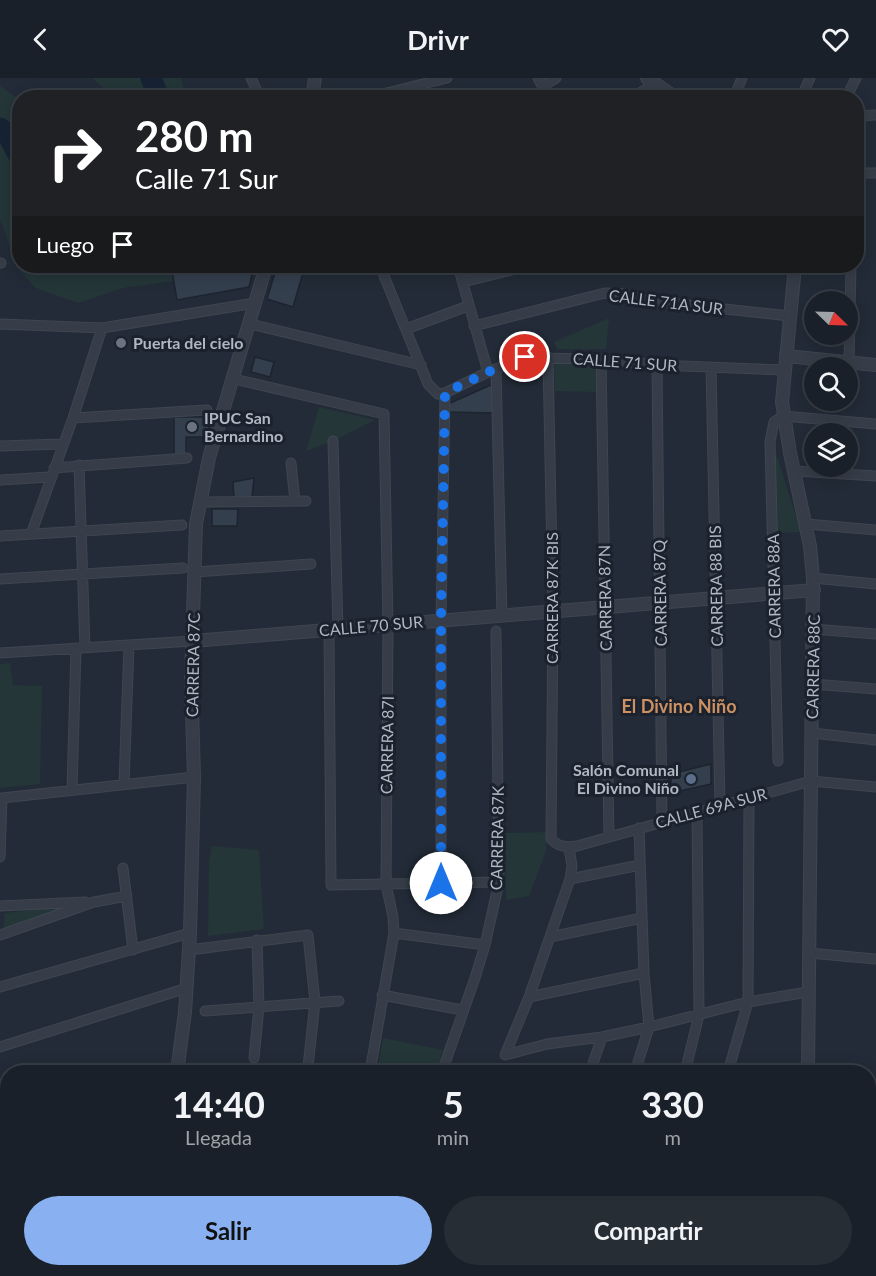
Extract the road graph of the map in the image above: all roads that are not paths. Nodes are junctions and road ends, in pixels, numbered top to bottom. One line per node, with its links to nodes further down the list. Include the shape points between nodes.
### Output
1 (447, 78): 5 (street)
2 (556, 78): 4 (street)
3 (651, 80): 6 (street)
4 (540, 82)
5 (399, 90)
6 (665, 90)
7 (264, 273): 14 (street, CARRERA 87C)
8 (383, 273): 21 (street)
9 (460, 273): 13 (street)
10 (500, 273): 13 (street)
11 (794, 273): 16 (street, CARRERA 88C)
12 (852, 273): 24 (street)
13 (463, 282): 15 (street)
14 (255, 303): 18 (street, CARRERA 87C); 20 (street)
15 (468, 306): 19 (street); 21 (street)
16 (790, 316): 19 (street, CALLE 71A SUR, via 605,293); 22 (street, CARRERA 88C)
17 (0, 324): 20 (street)
18 (250, 324): 29 (street); 34 (street, CARRERA 87C)
19 (474, 326): 33 (street)
20 (102, 328): 38 (street)
21 (406, 329): 29 (street)
22 (786, 356): 25 (street); 32 (street, CARRERA 88C)
23 (548, 357): 26 (street, CALLE 71 SUR); 33 (street, CALLE 71 SUR, via 525,357); 69 (street, CARRERA 87K BIS)
24 (849, 357)
25 (804, 358)
26 (601, 359): 27 (street, CALLE 71 SUR); 68 (street, CARRERA 87N)
27 (657, 364): 31 (street, CALLE 71 SUR); 67 (street, CARRERA 87Q)
28 (858, 364): 30 (street)
29 (421, 365): 35 (street, via 428,384)
30 (876, 365)
31 (711, 367): 32 (street, CALLE 71 SUR); 66 (street, CARRERA 88 BIS)
32 (784, 370): 37 (street, CARRERA 88C)
33 (492, 371): 35 (street, CALLE 71 SUR); 70 (street)
34 (234, 379): 52 (street, CARRERA 87C, via 209,458); 72 (street, CARRERA 87I, via 384,414)
35 (442, 394): 71 (street)
36 (207, 410): 38 (street)
37 (783, 416): 39 (street); 46 (street, CARRERA 88C); 65 (street, CARRERA 88A, via 774,422 770,442)
38 (73, 418): 41 (street)
39 (876, 424)
40 (333, 441): 73 (street)
41 (62, 444): 42 (street); 47 (street)
42 (0, 446)
43 (187, 458): 45 (street)
44 (291, 463): 50 (street)
45 (80, 465): 47 (street); 56 (street)
46 (794, 471): 48 (street); 53 (street, CARRERA 88C)
47 (52, 472): 49 (street); 57 (street)
48 (876, 476)
49 (0, 480)
50 (295, 501): 51 (street); 52 (street)
51 (306, 501)
52 (200, 502): 60 (street, CARRERA 87C)
53 (806, 524): 55 (street); 63 (street, CARRERA 88C)
54 (182, 525): 56 (street)
55 (876, 530)
56 (81, 531): 57 (street); 61 (street)
57 (31, 534): 58 (street)
58 (0, 536)
59 (310, 564): 60 (street)
60 (189, 570): 61 (street); 77 (street, CARRERA 87C)
61 (82, 574): 62 (street); 79 (street)
62 (0, 579)
63 (814, 584): 64 (street, CALLE 70 SUR); 65 (street, CALLE 70 SUR); 74 (street, CARRERA 88C)
64 (876, 584)
65 (774, 593): 66 (street, CALLE 70 SUR); 85 (street, CARRERA 88A)
66 (716, 598): 67 (street, CALLE 70 SUR); 92 (street, CARRERA 88 BIS)
67 (660, 602): 68 (street, CALLE 70 SUR); 94 (street, CARRERA 87Q)
68 (605, 607): 69 (street, CALLE 70 SUR); 96 (street, CARRERA 87N)
69 (553, 611): 70 (street, CALLE 70 SUR); 97 (street, CARRERA 87K BIS, via 551,839 556,845)
70 (502, 616): 71 (street, CALLE 70 SUR)
71 (441, 620): 72 (street, CALLE 70 SUR); 103 (street)
72 (388, 625): 73 (street, CALLE 70 SUR); 104 (street, CARRERA 87I)
73 (334, 629): 77 (street, CALLE 70 SUR); 104 (street, via 331,885)
74 (813, 630): 76 (street); 81 (street, CARRERA 88C)
75 (496, 631): 102 (street, CARRERA 87K)
76 (876, 634)
77 (193, 641): 78 (street, CALLE 70 SUR); 86 (street, CARRERA 87C)
78 (129, 645): 79 (street, CALLE 70 SUR); 88 (street)
79 (80, 648): 80 (street, CALLE 70 SUR); 90 (street)
80 (0, 653)
81 (812, 684): 82 (street); 83 (street, CARRERA 88C)
82 (876, 689)
83 (812, 733): 84 (street); 87 (street, CARRERA 88C)
84 (876, 740)
85 (778, 761)
86 (194, 777): 88 (street); 109 (street, CARRERA 87C)
87 (811, 781): 89 (street, CALLE 69A SUR); 91 (street, CALLE 69A SUR); 117 (street, CARRERA 88C)
88 (124, 784): 90 (street)
89 (876, 787)
90 (72, 790): 98 (street, via 2,798)
91 (749, 797): 92 (street, CALLE 69A SUR); 127 (street)
92 (720, 805): 93 (street, CALLE 69A SUR)
93 (697, 812): 94 (street, CALLE 69A SUR); 131 (street)
94 (662, 822): 95 (street, CALLE 69A SUR)
95 (639, 828): 96 (street, CALLE 69A SUR); 99 (street)
96 (609, 837): 97 (street, CALLE 69A SUR)
97 (569, 848): 101 (street)
98 (0, 857)
99 (640, 865): 101 (street); 108 (street)
100 (123, 868): 105 (street)
101 (570, 879): 112 (street)
102 (499, 882): 103 (street); 114 (street, CARRERA 87K)
103 (441, 883): 104 (street)
104 (386, 884): 110 (street, CARRERA 87I)
105 (127, 896): 106 (street); 115 (street)
106 (94, 902): 107 (street); 111 (street)
107 (0, 906)
108 (642, 918): 112 (street); 119 (street)
109 (190, 933): 115 (street); 116 (street, CARRERA 87C)
110 (393, 933): 114 (street); 123 (street, CARRERA 87I)
111 (0, 935)
112 (550, 937): 124 (street)
113 (257, 940): 116 (street); 126 (street, via 308,935); 128 (street)
114 (485, 945): 129 (street, CARRERA 87K)
115 (133, 950): 120 (street)
116 (189, 950): 121 (street, CARRERA 87C)
117 (809, 953): 118 (street); 122 (street, CARRERA 88C)
118 (876, 959)
119 (644, 973): 124 (street); 132 (street)
120 (0, 987)
121 (187, 988): 134 (street); 136 (street, CARRERA 87C)
122 (808, 992): 127 (street); 144 (street, CARRERA 88C)
123 (382, 994): 129 (street); 138 (street, CARRERA 87I)
124 (529, 997): 133 (street, via 505,1055 547,1044)
125 (339, 1001): 126 (street)
126 (315, 1002): 128 (street); 137 (street)
127 (747, 1002): 131 (street); 143 (street)
128 (259, 1007): 130 (street); 135 (street)
129 (462, 1010): 139 (street, CARRERA 87K)
130 (205, 1011)
131 (699, 1015): 132 (street); 142 (street)
132 (649, 1027): 133 (street); 141 (street)
133 (602, 1037): 140 (street)
134 (0, 1047)
135 (254, 1058)
136 (178, 1065)
137 (308, 1065)
138 (371, 1065)
139 (444, 1065)
140 (592, 1065)
141 (637, 1065)
142 (687, 1065)
143 (730, 1065)
144 (808, 1065)

